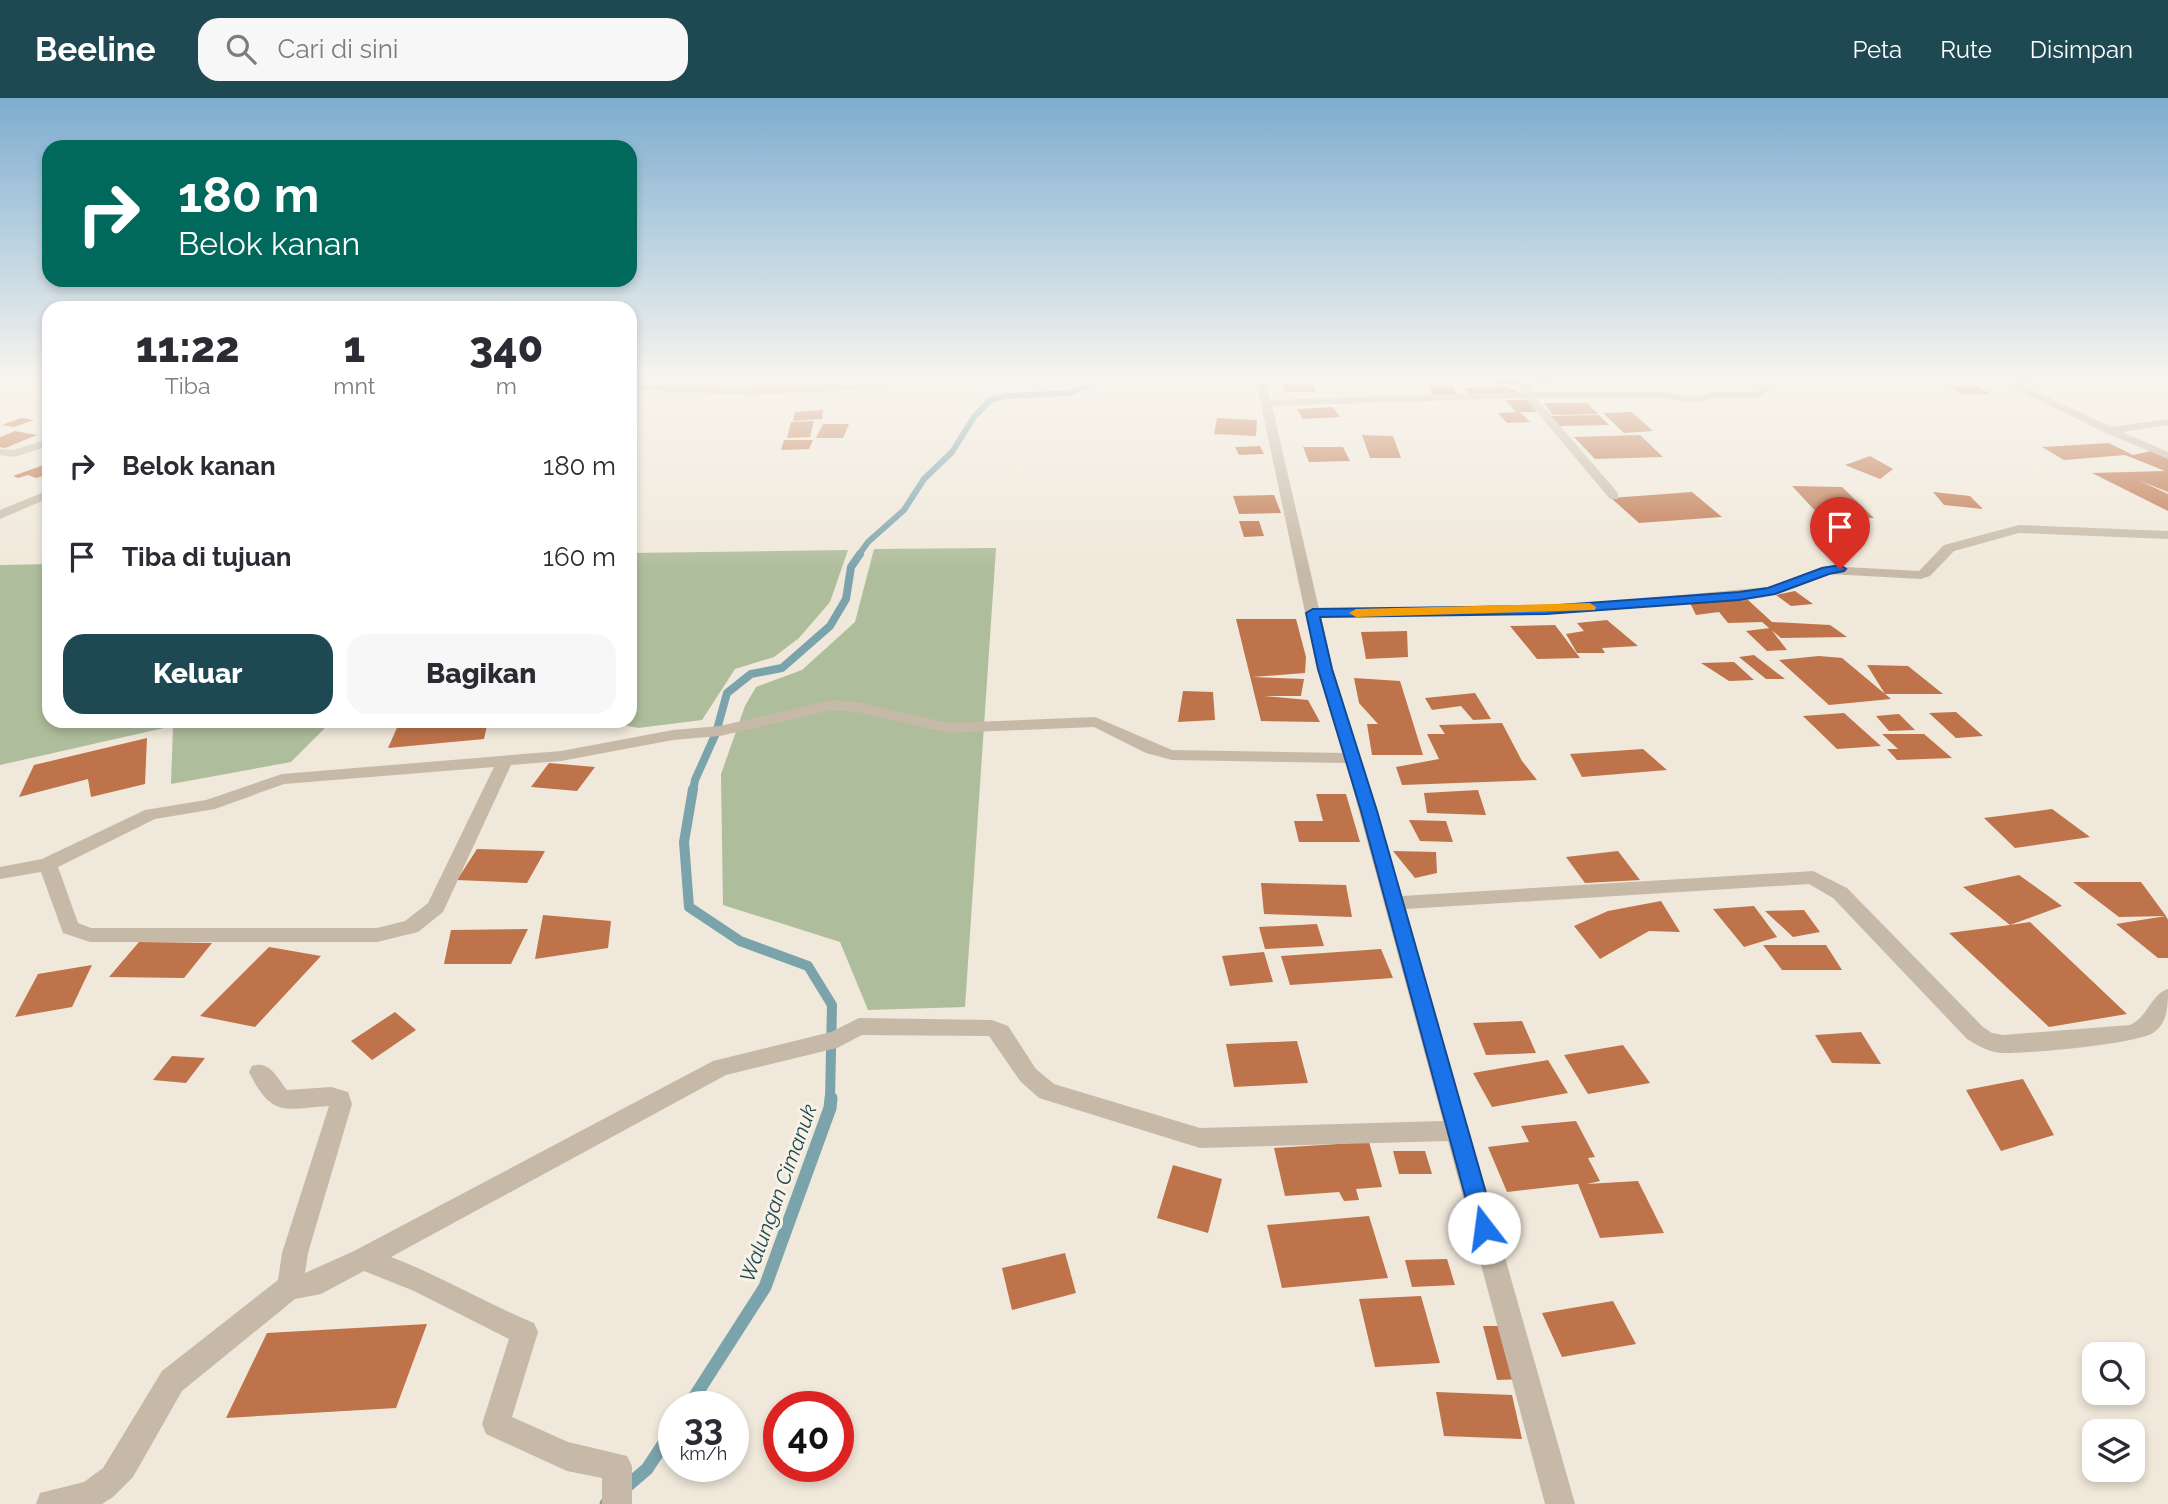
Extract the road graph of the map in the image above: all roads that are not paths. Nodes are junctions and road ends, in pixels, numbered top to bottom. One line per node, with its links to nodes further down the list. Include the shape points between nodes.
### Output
1 (1275, 442): 13 (street)
2 (1568, 442): 9 (street)
3 (2135, 442): 7 (street)
4 (42, 444): 6 (street)
5 (0, 452): 6 (street)
6 (14, 454): 8 (street)
7 (2168, 456)
8 (0, 460)
9 (1614, 496)
10 (42, 498): 11 (street)
11 (0, 514)
12 (2168, 535): 13 (street, via 2019,528 1949,548 1921,575 1827,570 1771,591 1739,596 1546,610)
13 (1313, 613): 14 (street)
14 (1352, 758): 15 (street, via 1172,755 1095,722 948,728 843,705 720,731 673,735 561,757); 18 (street)
15 (505, 761): 16 (street, via 282,779 209,805 151,814); 16 (street, via 436,906 421,921 396,932 90,935 70,928)
16 (48, 864): 17 (street)
17 (0, 873)
18 (1394, 903): 19 (street, via 1805,877 1840,893 1987,1041 2003,1044 2132,1032 2148,1026); 21 (street)
19 (2168, 997)
20 (260, 1072): 23 (street, via 281,1100 331,1096 341,1104)
21 (1458, 1131): 22 (street, via 1200,1138 1047,1091 1028,1075 1000,1032 992,1028 868,1025 826,1042 710,1072); 26 (street)
22 (363, 1259): 23 (street, via 312,1285); 25 (street, via 442,1292 493,1322 525,1332 496,1424 567,1456 617,1466)
23 (293, 1272): 24 (street, via 172,1381 110,1482 85,1497)
24 (51, 1504)
25 (617, 1504)
26 (1560, 1504)

